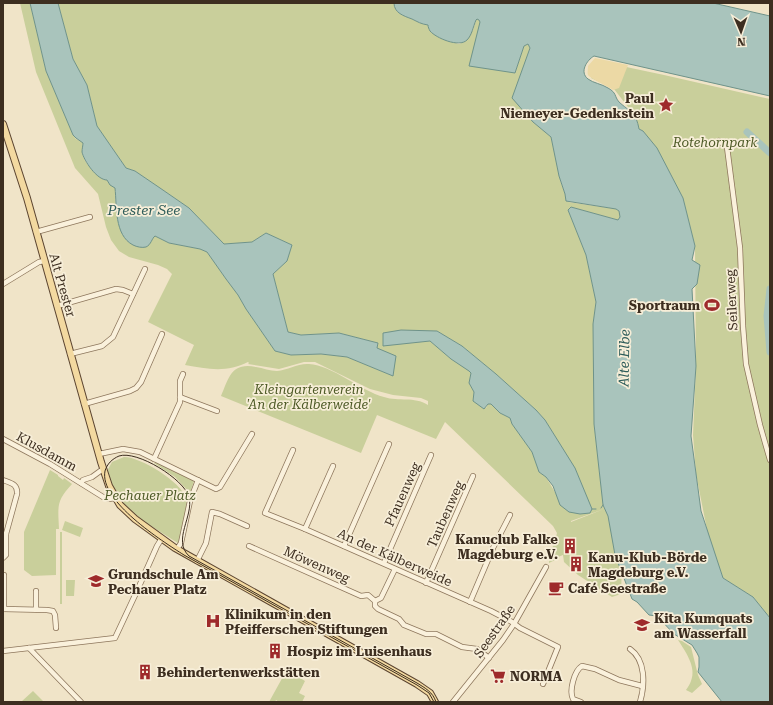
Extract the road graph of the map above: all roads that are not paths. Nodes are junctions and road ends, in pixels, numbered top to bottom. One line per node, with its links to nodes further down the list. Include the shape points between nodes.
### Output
1 (3, 124): 4 (main road, Alt Prester)
2 (718, 141): 23 (street, Seilerweg, via 727,147 740,248 746,364)
3 (90, 217): 4 (street)
4 (36, 232): 5 (main road, Alt Prester)
5 (44, 261): 7 (street); 9 (main road, Alt Prester)
6 (145, 269): 8 (street)
7 (3, 284)
8 (133, 294): 9 (street, via 116,289); 11 (street, via 113,338 102,346)
9 (57, 306): 11 (main road, Alt Prester)
10 (162, 334): 14 (street, via 136,388)
11 (70, 354): 14 (main road, Alt Prester)
12 (183, 374): 13 (street, via 180,381)
13 (180, 397): 15 (street); 22 (street)
14 (84, 404): 20 (main road, Alt Prester)
15 (217, 411)
16 (252, 434): 28 (street, via 220,487 216,489)
17 (3, 439): 29 (street, Klusdamm)
18 (389, 444): 37 (street)
19 (294, 450): 33 (street, An der Kälberweide, via 265,513)
20 (99, 454): 22 (street, via 126,449); 25 (main road, Alt Prester)
21 (431, 455): 41 (street, Pfauenweg)
22 (154, 459): 28 (street)
23 (770, 460)
24 (333, 466): 33 (street)
25 (104, 472): 29 (street, Klusdamm); 30 (main road)
26 (473, 476): 45 (street, Taubenweg)
27 (3, 480): 34 (street, via 16,485 18,489)
28 (198, 480): 38 (street)
29 (81, 483): 30 (street, Klusdamm, via 103,498)
30 (115, 498): 35 (main road, via 128,513)
31 (510, 515): 48 (street)
32 (247, 526): 40 (street, via 212,512 206,543)
33 (305, 529): 37 (street, An der Kälberweide)
34 (4, 534): 39 (street, via 6,557)
35 (162, 538): 38 (main road); 53 (street, via 116,636)
36 (249, 546): 47 (street, Möwenweg, via 361,596 368,595)
37 (344, 546): 41 (street, An der Kälberweide)
38 (177, 550): 40 (main road)
39 (3, 558)
40 (197, 561): 60 (main road, via 417,684 430,693)
41 (384, 564): 43 (street, An der Kälberweide)
42 (546, 567): 51 (street, Seestraße)
43 (395, 569): 45 (street, An der Kälberweide); 47 (street, via 381,598)
44 (4, 575): 49 (street)
45 (426, 583): 48 (street, An der Kälberweide)
46 (36, 591): 50 (street)
47 (375, 601): 56 (street, Möwenweg, via 378,609 399,619 404,625 426,634 436,634 462,647 477,649)
48 (470, 602): 51 (street, An der Kälberweide)
49 (3, 609): 50 (street)
50 (36, 610): 52 (street, via 53,611)
51 (514, 624): 56 (street, Seestraße); 57 (street, An der Kälberweide, via 558,647)
52 (56, 628)
53 (29, 648): 55 (street); 59 (street)
54 (630, 649): 58 (street, via 641,663)
55 (3, 652)
56 (489, 658): 61 (street, Seestraße)
57 (543, 684)
58 (642, 686): 62 (street, via 582,666 576,671 570,694 573,699); 63 (street)
59 (81, 702)
60 (435, 702)
61 (453, 702)
62 (581, 702)
63 (640, 702)

